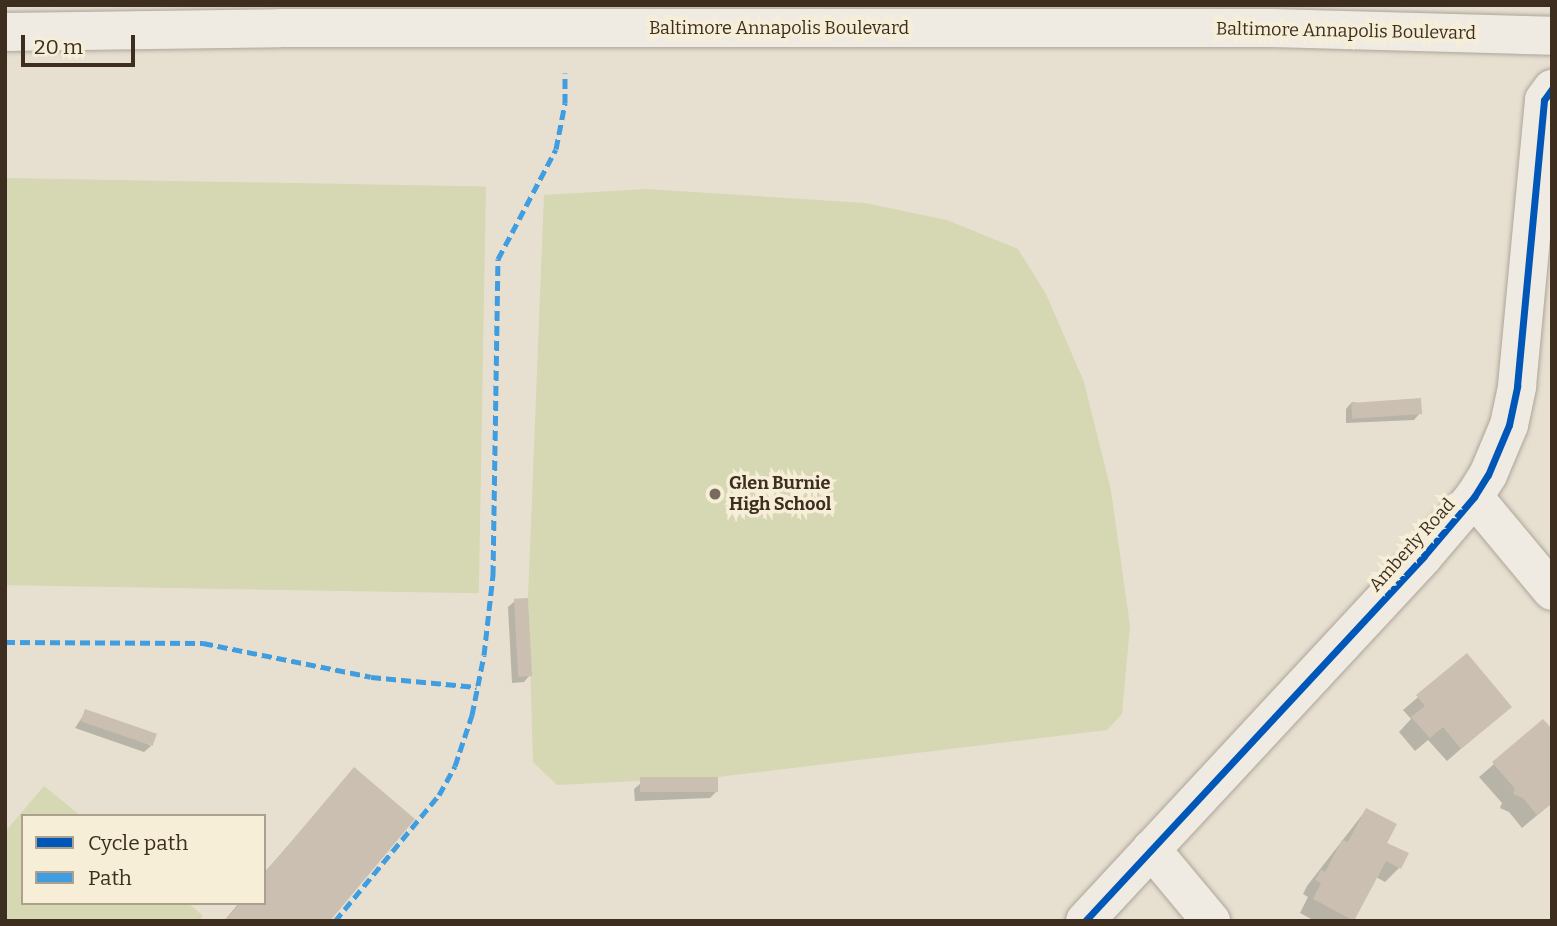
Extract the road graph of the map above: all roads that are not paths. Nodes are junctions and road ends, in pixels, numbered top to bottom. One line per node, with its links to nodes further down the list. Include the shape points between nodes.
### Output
1 (5, 32): 2 (main road, Baltimore Annapolis Boulevard, via 1272,28)
2 (1552, 36)
3 (1552, 89): 4 (main road, Amberly Road, via 1544,100 1517,386 1509,425)
4 (1475, 497): 5 (main road); 6 (main road, Amberly Road)
5 (1552, 591)
6 (1151, 849): 7 (main road, Amberly Road); 8 (main road)
7 (1086, 921)
8 (1211, 921)

